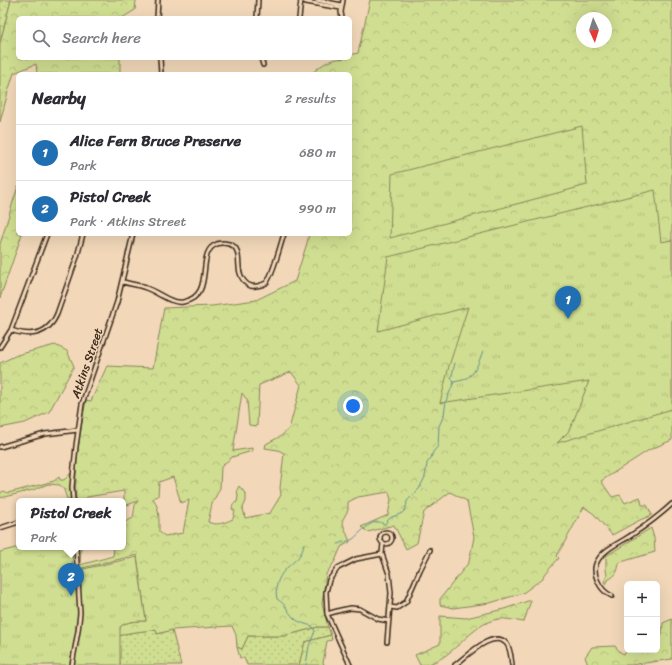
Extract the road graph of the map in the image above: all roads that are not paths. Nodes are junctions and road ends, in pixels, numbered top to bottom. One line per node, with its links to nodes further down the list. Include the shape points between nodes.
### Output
1 (158, 0): 7 (street)
2 (258, 0): 8 (street)
3 (302, 0): 6 (street); 9 (street)
4 (316, 0): 6 (street)
5 (343, 0): 6 (street)
6 (342, 7): 10 (street)
7 (157, 16)
8 (257, 16)
9 (299, 16)
10 (342, 16)
11 (160, 60): 14 (street)
12 (262, 60): 13 (street)
13 (263, 65)
14 (161, 72)
15 (46, 236): 20 (street)
16 (82, 236): 20 (street, via 75,264 53,322 33,334)
17 (133, 236): 19 (street, Atkins Street)
18 (283, 236): 19 (street, via 270,275 266,282 258,286 244,282 237,250 232,244 224,242 211,247 207,254 200,291 196,297 189,300 173,301 144,287)
19 (122, 282): 22 (street, Atkins Street, via 84,397)
20 (11, 330): 21 (street)
21 (0, 347)
22 (78, 430): 23 (street, via 45,434); 24 (street, Atkins Street)
23 (0, 447)
24 (73, 498)
25 (672, 504): 32 (street, via 598,559 595,567 597,578 604,590)
26 (16, 523): 27 (street)
27 (0, 528)
28 (383, 543): 28 (street, via 390,542 392,538 389,533 380,534); 31 (street)
29 (76, 550): 37 (street, via 80,613)
30 (430, 550): 33 (street, via 406,602 397,608)
31 (382, 554): 33 (street, via 389,574); 34 (street, via 356,559 338,568 329,580)
32 (612, 596)
33 (390, 607): 35 (street)
34 (326, 614): 35 (street, via 351,608); 38 (street)
35 (389, 621): 36 (street)
36 (387, 642)
37 (72, 665)
38 (350, 665)
39 (455, 665): 40 (street, via 485,642 498,639 506,643)
40 (512, 665)

